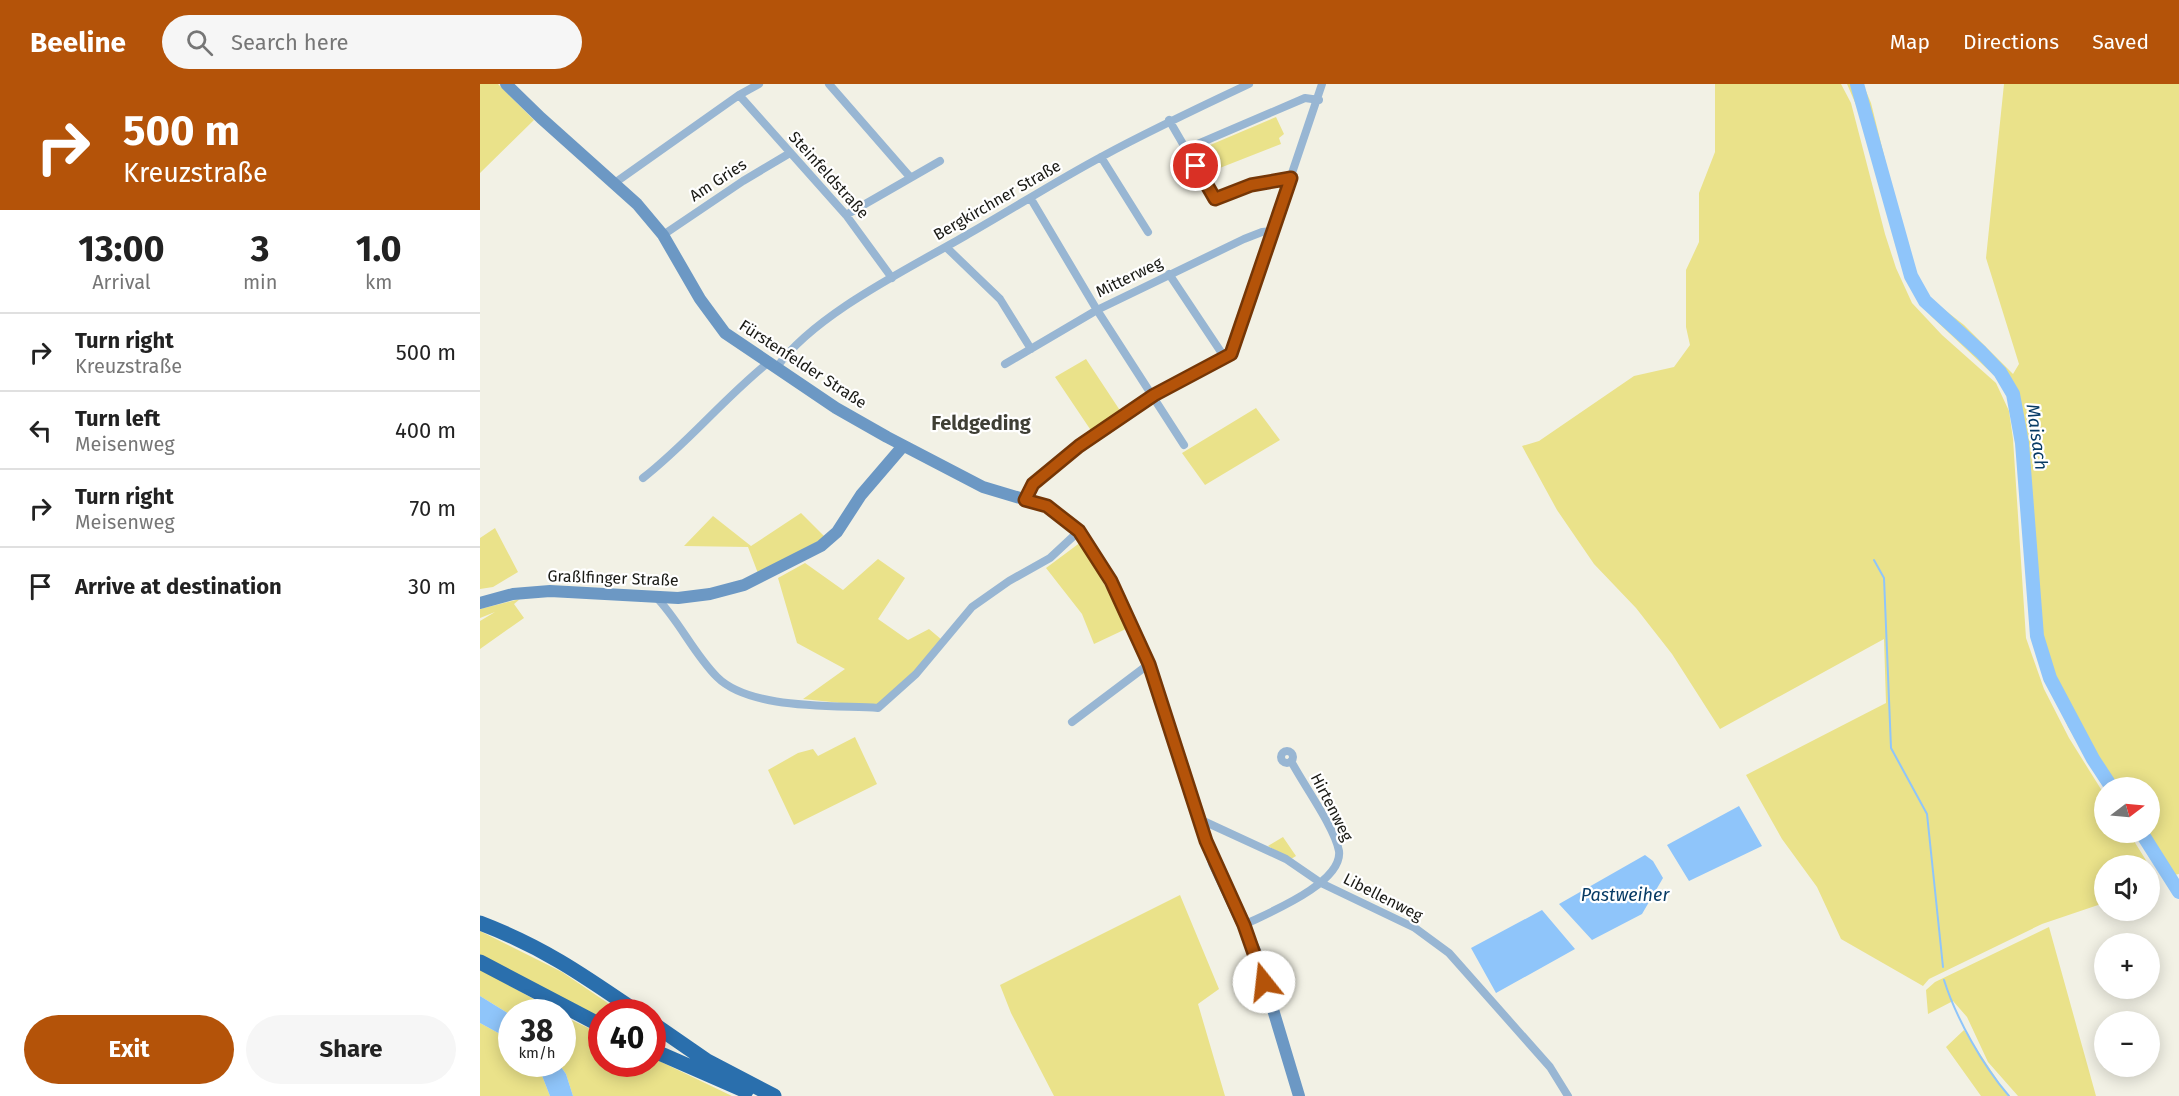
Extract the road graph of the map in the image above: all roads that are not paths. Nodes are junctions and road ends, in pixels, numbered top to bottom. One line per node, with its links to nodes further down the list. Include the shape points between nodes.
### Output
1 (506, 84): 15 (street, Fürstenfelder Straße)
2 (759, 84): 6 (street)
3 (829, 84): 13 (street)
4 (1249, 84): 8 (street, Bergkirchner Straße)
5 (1322, 84): 7 (street)
6 (740, 95): 10 (street, Steinfeldstraße); 15 (street)
7 (1319, 100): 9 (street, via 1305,98); 14 (street)
8 (1170, 120): 9 (street); 11 (street, Bergkirchner Straße)
9 (1186, 149): 14 (street, via 1215,199 1251,185)
10 (790, 153): 17 (street, Steinfeldstraße); 20 (street, Am Gries)
11 (1101, 157): 16 (street, Bergkirchner Straße); 19 (street)
12 (940, 161): 13 (street)
13 (910, 177): 17 (street)
14 (1291, 178): 18 (street)
15 (616, 182): 20 (street, Fürstenfelder Straße)
16 (1031, 199): 21 (street, Bergkirchner Straße); 24 (street)
17 (846, 215): 23 (street, Steinfeldstraße)
18 (1273, 231): 22 (street, Mitterweg, via 1262,232); 26 (street, via 1231,354)
19 (1148, 232)
20 (663, 235): 28 (street, Fürstenfelder Straße, via 721,328)
21 (946, 247): 23 (street, Bergkirchner Straße); 25 (street, via 1000,299)
22 (1169, 274): 24 (street, Mitterweg); 26 (street)
23 (892, 278): 28 (street, Bergkirchner Straße, via 830,318)
24 (1096, 310): 25 (street, Mitterweg); 29 (street)
25 (1031, 349): 27 (street, Mitterweg)
26 (1225, 358): 29 (street)
27 (1005, 364)
28 (773, 365): 31 (street, Fürstenfelder Straße, via 836,408); 32 (street, Bergkirchner Straße)
29 (1154, 395): 30 (street); 33 (street, via 1050,468 1033,484)
30 (1184, 445)
31 (903, 446): 33 (street, Fürstenfelder Straße, via 983,487); 35 (street, Graßlfinger Straße, via 861,495 837,532 821,546 744,585 678,598)
32 (643, 478)
33 (1025, 500): 34 (street, Fürstenfelder Straße, via 1047,506)
34 (1079, 531): 35 (street, via 1050,558 972,607 916,674 878,708 775,701 748,694 719,679); 37 (street, Fürstenfelder Straße, via 1111,581)
35 (655, 596): 36 (street, Graßlfinger Straße, via 550,591 513,594)
36 (480, 603)
37 (1149, 664): 38 (street); 40 (street, Fürstenfelder Straße)
38 (1072, 722)
39 (1291, 761): 41 (street, Hirtenweg, via 1339,852)
40 (1199, 819): 41 (street, Libellenweg, via 1286,859); 43 (street, Fürstenfelder Straße, via 1214,863)
41 (1322, 883): 43 (street); 52 (street, Libellenweg, via 1415,928 1449,953 1550,1067)
42 (480, 923): 45 (highway, via 555,956)
43 (1244, 925): 51 (street, Fürstenfelder Straße)
44 (480, 962): 46 (highway)
45 (618, 999)
46 (588, 1019)
47 (666, 1033): 50 (highway, via 707,1061)
48 (666, 1056): 49 (highway)
49 (760, 1096)
50 (774, 1096)
51 (1299, 1096)
52 (1568, 1096)

